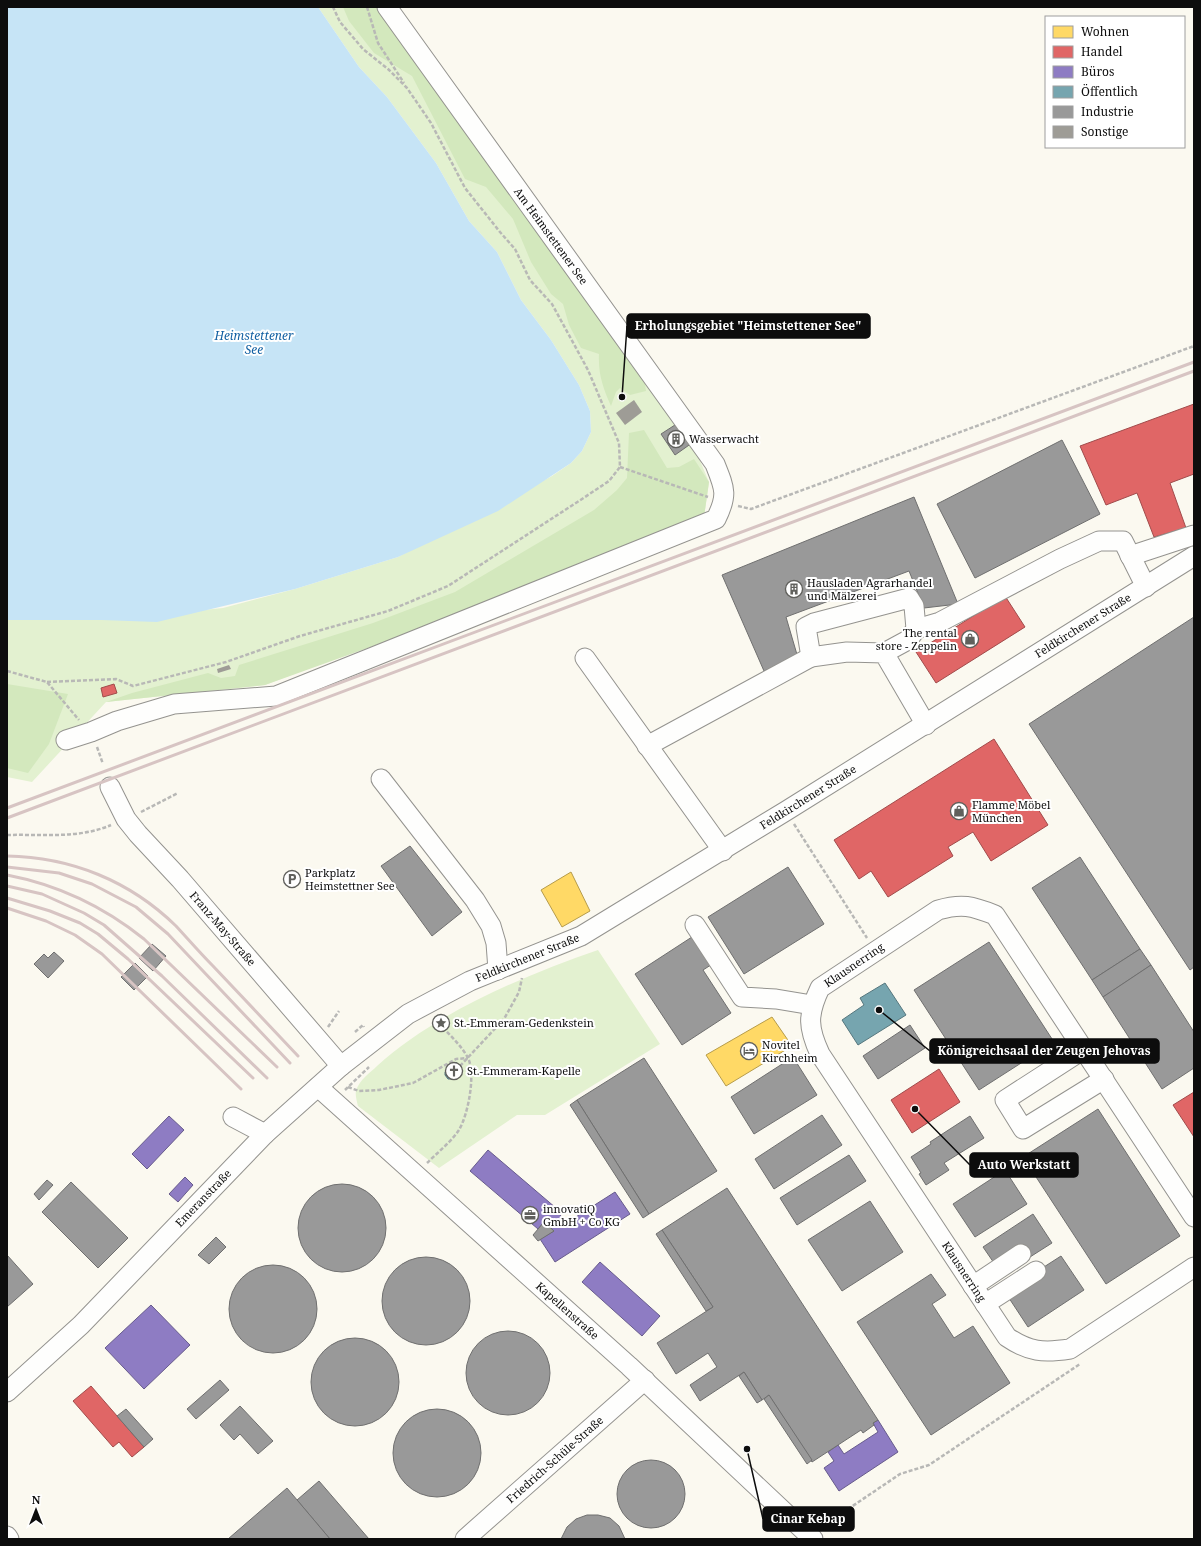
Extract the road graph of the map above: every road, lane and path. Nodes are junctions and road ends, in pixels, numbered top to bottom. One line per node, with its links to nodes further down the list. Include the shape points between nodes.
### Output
1 (333, 7): 4 (path, via 340,22 363,49)
2 (367, 7): 4 (path, via 378,43)
3 (387, 7): 7 (street, Am Heimstettener See, via 715,464 724,485)
4 (407, 88): 6 (path, via 431,123 465,188 515,249 530,280 552,304 588,370 619,443)
5 (1194, 346): 7 (path, via 752,509)
6 (620, 467): 7 (path); 17 (path, via 609,481 448,586 388,611 300,636 226,662 133,686 116,679)
7 (724, 503): 19 (street, via 716,519 276,696 174,704 117,721)
8 (1194, 535): 9 (street)
9 (1130, 556): 11 (street); 12 (street, via 1123,542 1100,542 1060,559 940,622)
10 (1194, 556): 11 (street, Feldkirchener Straße)
11 (1146, 587): 18 (street, Feldkirchener Straße)
12 (916, 629): 13 (street, via 908,640); 14 (street, via 914,606 908,598 814,623 806,627)
13 (884, 653): 14 (street, via 847,652); 18 (street)
14 (811, 657): 21 (street)
15 (585, 658): 21 (street)
16 (7, 671): 17 (path)
17 (47, 682): 19 (path)
18 (926, 725): 25 (street, Feldkirchener Straße)
19 (91, 732): 20 (street)
20 (66, 740)
21 (647, 746): 28 (street)
22 (381, 779): 31 (street, via 475,900 491,926 496,943)
23 (110, 787): 26 (street, Franz-May-Straße)
24 (178, 793): 26 (path)
25 (786, 811): 28 (street, Feldkirchener Straße); 30 (path)
26 (133, 816): 27 (path, via 98,831 78,835); 38 (street, Franz-May-Straße, via 180,879)
27 (7, 835)
28 (723, 851): 31 (street, Feldkirchener Straße, via 581,936)
29 (695, 924): 33 (street, via 742,997)
30 (875, 951): 33 (street, Klausnerring, via 820,988); 36 (street, Klausnerring, via 938,910 954,905 972,906 995,915)
31 (498, 970): 34 (street, Feldkirchener Straße, via 470,981)
32 (523, 974): 37 (path, via 519,992 504,1019)
33 (812, 1004): 50 (street, Klausnerring, via 812,1036 820,1054)
34 (408, 1014): 38 (street, Emeranstraße)
35 (434, 1018): 37 (path)
36 (1084, 1049): 40 (street, Klausnerring); 40 (street, via 1006,1100 1023,1129)
37 (468, 1058): 39 (path); 41 (path, via 456,1059 414,1083 359,1091); 45 (path, via 472,1069 468,1103 459,1130)
38 (341, 1066): 42 (street, Emeranstraße)
39 (460, 1066)
40 (1104, 1079): 46 (street, Klausnerring)
41 (348, 1086)
42 (318, 1087): 44 (street, Emeranstraße); 45 (street, Kapellenstraße)
43 (233, 1117): 44 (street)
44 (265, 1134): 54 (street, Emeranstraße, via 81,1325)
45 (415, 1175): 53 (street, Kapellenstraße)
46 (1194, 1217)
47 (1021, 1254): 50 (street)
48 (1194, 1267): 51 (street, Klausnerring, via 1070,1349 1050,1352 1032,1350 1019,1345 1007,1337)
49 (1036, 1271): 51 (street)
50 (973, 1286): 51 (street, Klausnerring)
51 (985, 1304)
52 (1086, 1360): 56 (path, via 929,1465 900,1474)
53 (645, 1380): 56 (street, Kapellenstraße); 58 (street, Friedrich-Schüle-Straße)
54 (7, 1392)
55 (7, 1536): 57 (street)
56 (811, 1537)
57 (9, 1539)
58 (466, 1539)

